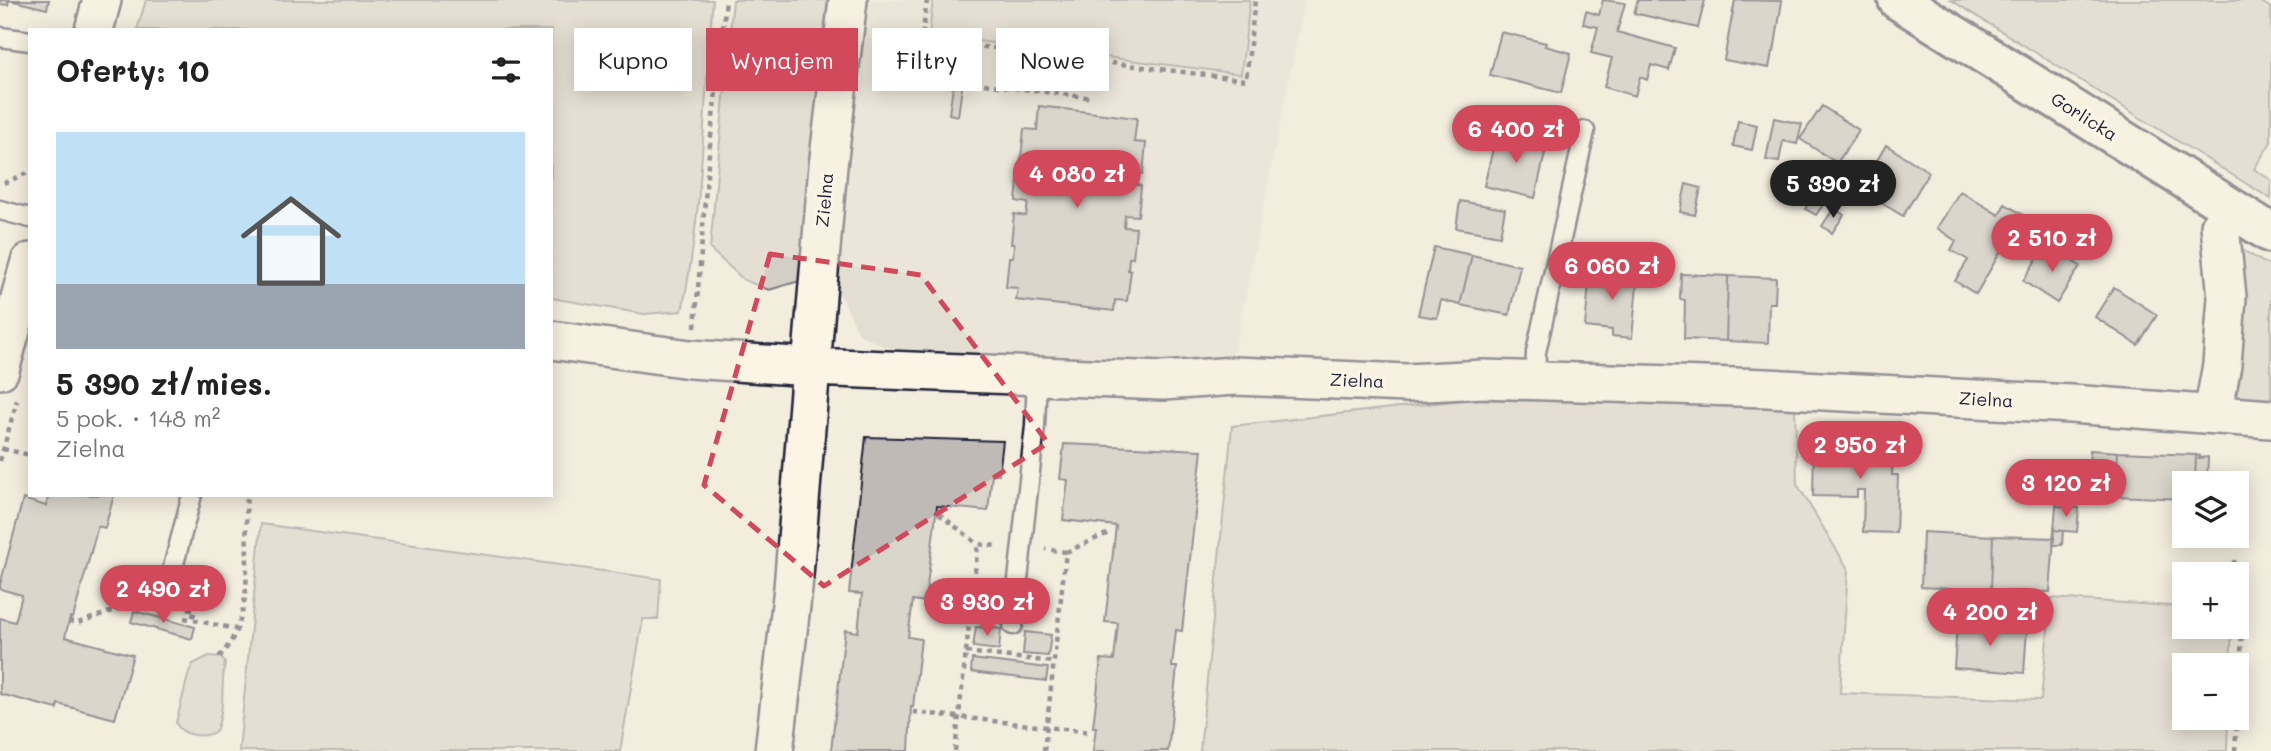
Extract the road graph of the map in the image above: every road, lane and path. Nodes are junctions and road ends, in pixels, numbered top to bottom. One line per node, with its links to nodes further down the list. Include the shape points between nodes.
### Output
1 (102, 0): 7 (street)
2 (726, 0): 22 (path)
3 (848, 0): 8 (street, Zielna)
4 (927, 0): 5 (path, via 922,39 1246,80)
5 (1255, 0)
6 (1898, 0): 17 (street, Gorlicka)
7 (95, 28)
8 (845, 28)
9 (0, 37): 10 (lane)
10 (28, 41)
11 (858, 68): 13 (path)
12 (837, 91): 24 (street, Zielna)
13 (1093, 98)
14 (1585, 131): 27 (lane, via 1536,352)
15 (28, 173): 16 (path)
16 (0, 185)
17 (2231, 208): 20 (street, Gorlicka); 28 (street, via 2220,226 2227,297)
18 (0, 210): 19 (lane)
19 (28, 217)
20 (2271, 233)
21 (28, 274): 26 (street)
22 (696, 317)
23 (553, 340): 24 (street, via 690,359)
24 (811, 367): 25 (street, Zielna); 55 (street)
25 (1037, 376): 27 (street, Zielna, via 1163,382 1235,376 1408,383); 45 (lane)
26 (10, 379): 30 (path)
27 (1535, 380): 28 (street, Zielna)
28 (2213, 413): 29 (street, Zielna)
29 (2271, 419)
30 (3, 449): 31 (path); 32 (path)
31 (28, 455)
32 (0, 461)
33 (191, 497): 41 (lane)
34 (247, 497): 46 (path, via 246,586)
35 (939, 514): 37 (path)
36 (1111, 532): 40 (path)
37 (978, 544): 38 (path); 48 (path)
38 (1005, 547)
39 (1040, 548): 40 (path)
40 (1066, 552): 50 (path)
41 (164, 602)
42 (134, 604): 44 (path, via 78,623)
43 (195, 610): 46 (path, via 194,620)
44 (69, 621)
45 (1013, 625)
46 (236, 629): 49 (path, via 233,641)
47 (2241, 639): 58 (path)
48 (966, 652): 50 (path); 52 (path)
49 (219, 657)
50 (1054, 662): 53 (path)
51 (913, 712): 52 (path)
52 (959, 718): 53 (path); 56 (path)
53 (1047, 727): 54 (path); 57 (path)
54 (1091, 732)
55 (774, 751)
56 (956, 751)
57 (1044, 751)
58 (2235, 751)

